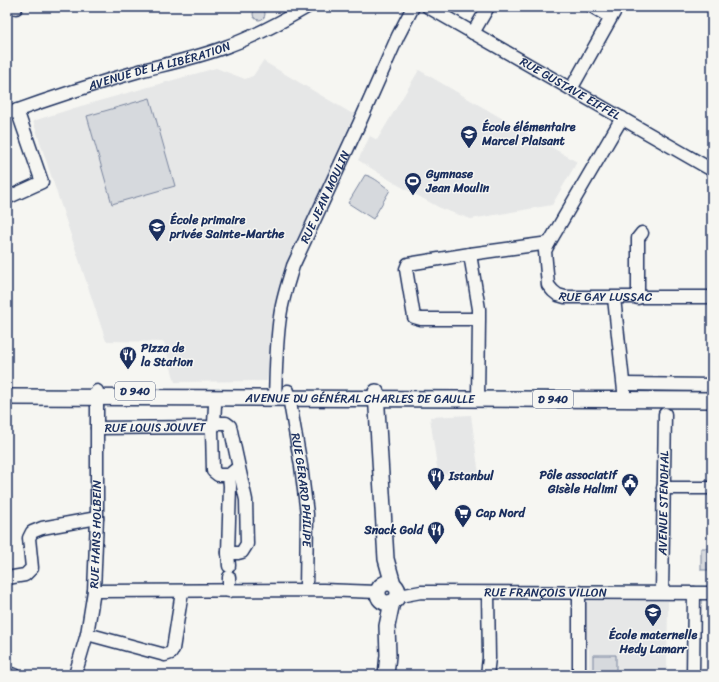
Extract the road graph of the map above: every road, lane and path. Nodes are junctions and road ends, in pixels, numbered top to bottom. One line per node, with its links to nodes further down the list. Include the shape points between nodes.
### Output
1 (307, 7): 9 (street, AVENUE DE LA LIBÉRATION, via 275,26 227,47 143,70)
2 (413, 7): 25 (street, RUE JEAN MOULIN, via 293,266 280,316 277,345)
3 (428, 7): 7 (street, RUE GUSTAVE EIFFEL)
4 (488, 7): 7 (street)
5 (593, 7): 6 (street)
6 (614, 12): 8 (street)
7 (473, 33): 8 (street, RUE GUSTAVE EIFFEL)
8 (571, 89): 10 (street, RUE GUSTAVE EIFFEL)
9 (12, 112): 12 (street, via 42,182)
10 (622, 118): 11 (street, RUE GUSTAVE EIFFEL); 14 (street, RUE GAY LUSSAC)
11 (712, 170)
12 (7, 198)
13 (642, 232): 18 (street, via 638,238)
14 (549, 243): 15 (street); 17 (street, RUE GAY LUSSAC, via 545,251 548,285 553,291 565,297)
15 (470, 254): 19 (street); 19 (street, via 413,262 408,264 406,269 414,317)
16 (712, 297): 18 (street, RUE GAY LUSSAC)
17 (614, 298): 18 (street, RUE GAY LUSSAC); 22 (street)
18 (638, 298)
19 (479, 319): 27 (street)
20 (712, 385): 22 (street)
21 (7, 391): 24 (main road, AVENUE DU GÉNÉRAL CHARLES DE GAULLE / D 940)
22 (624, 393): 23 (main road, AVENUE DU GÉNÉRAL CHARLES DE GAULLE / D 940); 27 (main road, AVENUE DU GÉNÉRAL CHARLES DE GAULLE / D 940); 29 (main road, AVENUE DU GÉNÉRAL CHARLES DE GAULLE / D 940)
23 (712, 393)
24 (97, 394): 25 (main road, AVENUE DU GÉNÉRAL CHARLES DE GAULLE / D 940); 28 (main road, AVENUE DU GÉNÉRAL CHARLES DE GAULLE / D 940); 33 (street, RUE HANS HOLBEIN)
25 (282, 394): 26 (main road, AVENUE DU GÉNÉRAL CHARLES DE GAULLE / D 940); 41 (street, RUE GÉRARD PHILIPE, via 307,514)
26 (377, 396): 27 (main road, AVENUE DU GÉNÉRAL CHARLES DE GAULLE / D 940); 47 (main road)
27 (478, 396)
28 (7, 397)
29 (712, 400)
30 (215, 405): 32 (street)
31 (664, 414): 36 (street, AVENUE STENDHAL)
32 (213, 426): 33 (street, RUE LOUIS JOUVET); 34 (street, RUE LOUIS JOUVET, via 229,424); 35 (street, RUE LOUIS JOUVET, via 214,471 218,475)
33 (97, 428): 38 (street, RUE HANS HOLBEIN)
34 (239, 467): 35 (street); 39 (street, RUE LOUIS JOUVET, via 247,509 247,544 242,552)
35 (229, 475): 39 (street)
36 (663, 488): 37 (street); 46 (street, AVENUE STENDHAL)
37 (712, 488)
38 (97, 518): 40 (street, via 32,532 29,538 32,568 25,575); 42 (street, RUE HANS HOLBEIN)
39 (228, 553): 43 (street)
40 (7, 578)
41 (306, 590): 43 (street, RUE FRANÇOIS VILLON); 47 (street, RUE FRANÇOIS VILLON)
42 (94, 591): 44 (street, RUE FRANÇOIS VILLON); 51 (street, RUE HANS HOLBEIN)
43 (229, 591): 44 (street, RUE FRANÇOIS VILLON)
44 (182, 592): 51 (street, via 173,649 169,654)
45 (579, 592): 46 (street, RUE FRANÇOIS VILLON); 48 (street, RUE FRANÇOIS VILLON); 57 (street)
46 (662, 592): 49 (street, RUE FRANÇOIS VILLON)
47 (387, 593): 48 (street, RUE FRANÇOIS VILLON); 55 (main road)
48 (488, 593): 56 (street)
49 (694, 593): 50 (street, RUE FRANÇOIS VILLON); 58 (street)
50 (712, 593)
51 (86, 634): 54 (street, RUE HANS HOLBEIN)
52 (7, 673): 53 (street)
53 (14, 675)
54 (75, 675)
55 (386, 675)
56 (487, 675)
57 (579, 675)
58 (693, 675)

